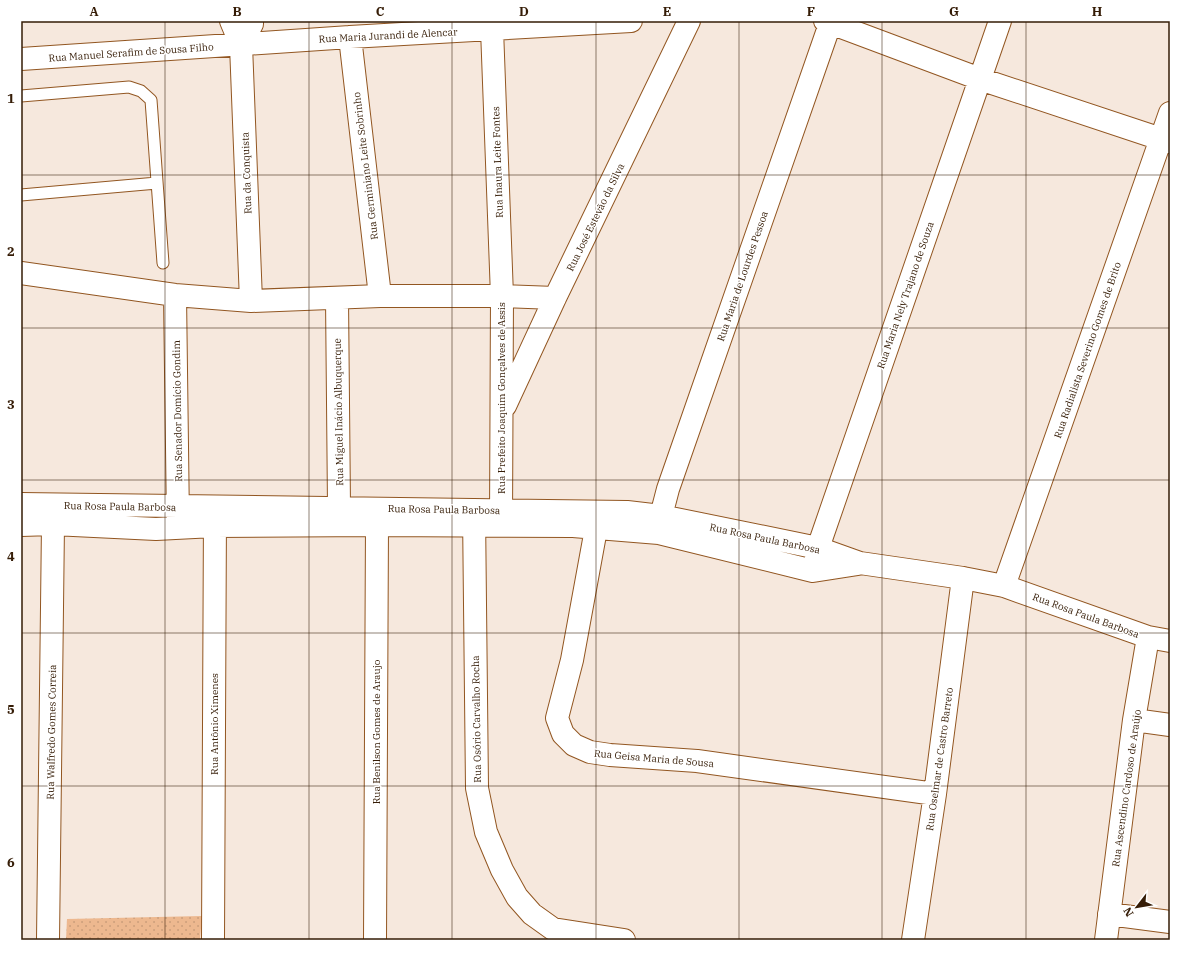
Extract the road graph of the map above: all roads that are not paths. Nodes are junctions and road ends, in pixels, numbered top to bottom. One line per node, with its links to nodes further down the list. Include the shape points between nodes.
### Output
1 (230, 21): 9 (street)
2 (252, 21): 9 (street)
3 (631, 21): 7 (street, Rua Maria Jurandi de Alencar)
4 (689, 21): 23 (street, Rua José Estevão da Silva)
5 (829, 21): 11 (street); 33 (street, Rua Maria de Lourdes Pessoa, via 668,489)
6 (1000, 21): 11 (street, Rua Maria Nely Trajano de Souza)
7 (492, 29): 8 (street, Rua Maria Jurandi de Alencar); 21 (street, Rua Inaura Leite Fontes)
8 (350, 37): 9 (street, Rua Maria Jurandi de Alencar); 20 (street, Rua Germiniano Leite Sobrinho)
9 (240, 45): 10 (street, Rua Manuel Serafim de Sousa Filho); 24 (street, Rua da Conquista)
10 (21, 59)
11 (980, 78): 14 (street); 37 (street, Rua Maria Nely Trajano de Souza)
12 (21, 96): 15 (lane, via 129,87 141,91 151,100)
13 (1170, 113): 14 (street, Rua Radialista Severino Gomes de Brito)
14 (1166, 140): 41 (street, Rua Radialista Severino Gomes de Brito)
15 (157, 183): 16 (lane); 17 (lane)
16 (21, 195)
17 (164, 263)
18 (21, 273): 19 (street)
19 (175, 295): 24 (street); 28 (street, Rua Senador Domício Gondim)
20 (380, 296): 21 (street); 22 (street)
21 (502, 296): 23 (street); 25 (street, Rua Prefeito Joaquim Gonçalves de Assis)
22 (337, 298): 24 (street); 27 (street, Rua Miguel Inácio Albuquerque)
23 (555, 298): 25 (street, Rua José Estevão da Silva)
24 (251, 301)
25 (502, 413): 31 (street, Rua Prefeito Joaquim Gonçalves de Assis)
26 (21, 504): 28 (street, Rua Rosa Paula Barbosa)
27 (339, 516): 29 (street, Rua Rosa Paula Barbosa); 30 (street, Rua Rosa Paula Barbosa); 35 (street, Rua Rosa Paula Barbosa)
28 (178, 517): 29 (street, Rua Rosa Paula Barbosa); 32 (street, Rua Rosa Paula Barbosa, via 156,529)
29 (215, 517): 51 (street, Rua Antônio Ximenes)
30 (474, 517): 31 (street, Rua Rosa Paula Barbosa); 35 (street, Rua Rosa Paula Barbosa); 49 (street, Rua Osório Carvalho Rocha, via 476,788 486,832 506,877 517,897)
31 (501, 517): 33 (street, Rua Rosa Paula Barbosa, via 628,512); 36 (street, Rua Rosa Paula Barbosa)
32 (53, 524): 34 (street, Rua Rosa Paula Barbosa); 50 (street, Rua Walfredo Gomes Correia)
33 (660, 524): 36 (street, Rua Rosa Paula Barbosa); 37 (street, Rua Rosa Paula Barbosa); 39 (street, Rua Rosa Paula Barbosa)
34 (21, 525)
35 (377, 525): 52 (street, Rua Benilson Gomes de Araujo)
36 (596, 529): 46 (street, Rua Geisa Maria de Sousa, via 572,660 557,718 563,734 574,745 590,752 610,755 698,761)
37 (818, 548): 38 (street, Rua Rosa Paula Barbosa); 39 (street, Rua Maria Nely Trajano de Souza)
38 (860, 563): 39 (street, Rua Rosa Paula Barbosa); 40 (street, Rua Rosa Paula Barbosa)
39 (813, 571)
40 (963, 578): 41 (street, Rua Rosa Paula Barbosa); 46 (street, Rua Oselmar de Castro Barreto)
41 (1004, 586): 42 (street, Rua Rosa Paula Barbosa)
42 (1148, 637): 43 (street, Rua Rosa Paula Barbosa); 44 (street, Rua Ascendino Cardoso de Araújo)
43 (1170, 641)
44 (1134, 720): 45 (street); 47 (street, Rua Ascendino Cardoso de Araújo)
45 (1170, 725)
46 (935, 794): 54 (street, Rua Oselmar de Castro Barreto)
47 (1109, 914): 48 (street); 55 (street, Rua Ascendino Cardoso de Araújo)
48 (1170, 922)
49 (553, 934): 53 (street)
50 (48, 940)
51 (213, 940)
52 (375, 940)
53 (624, 940)
54 (912, 940)
55 (1106, 940)

